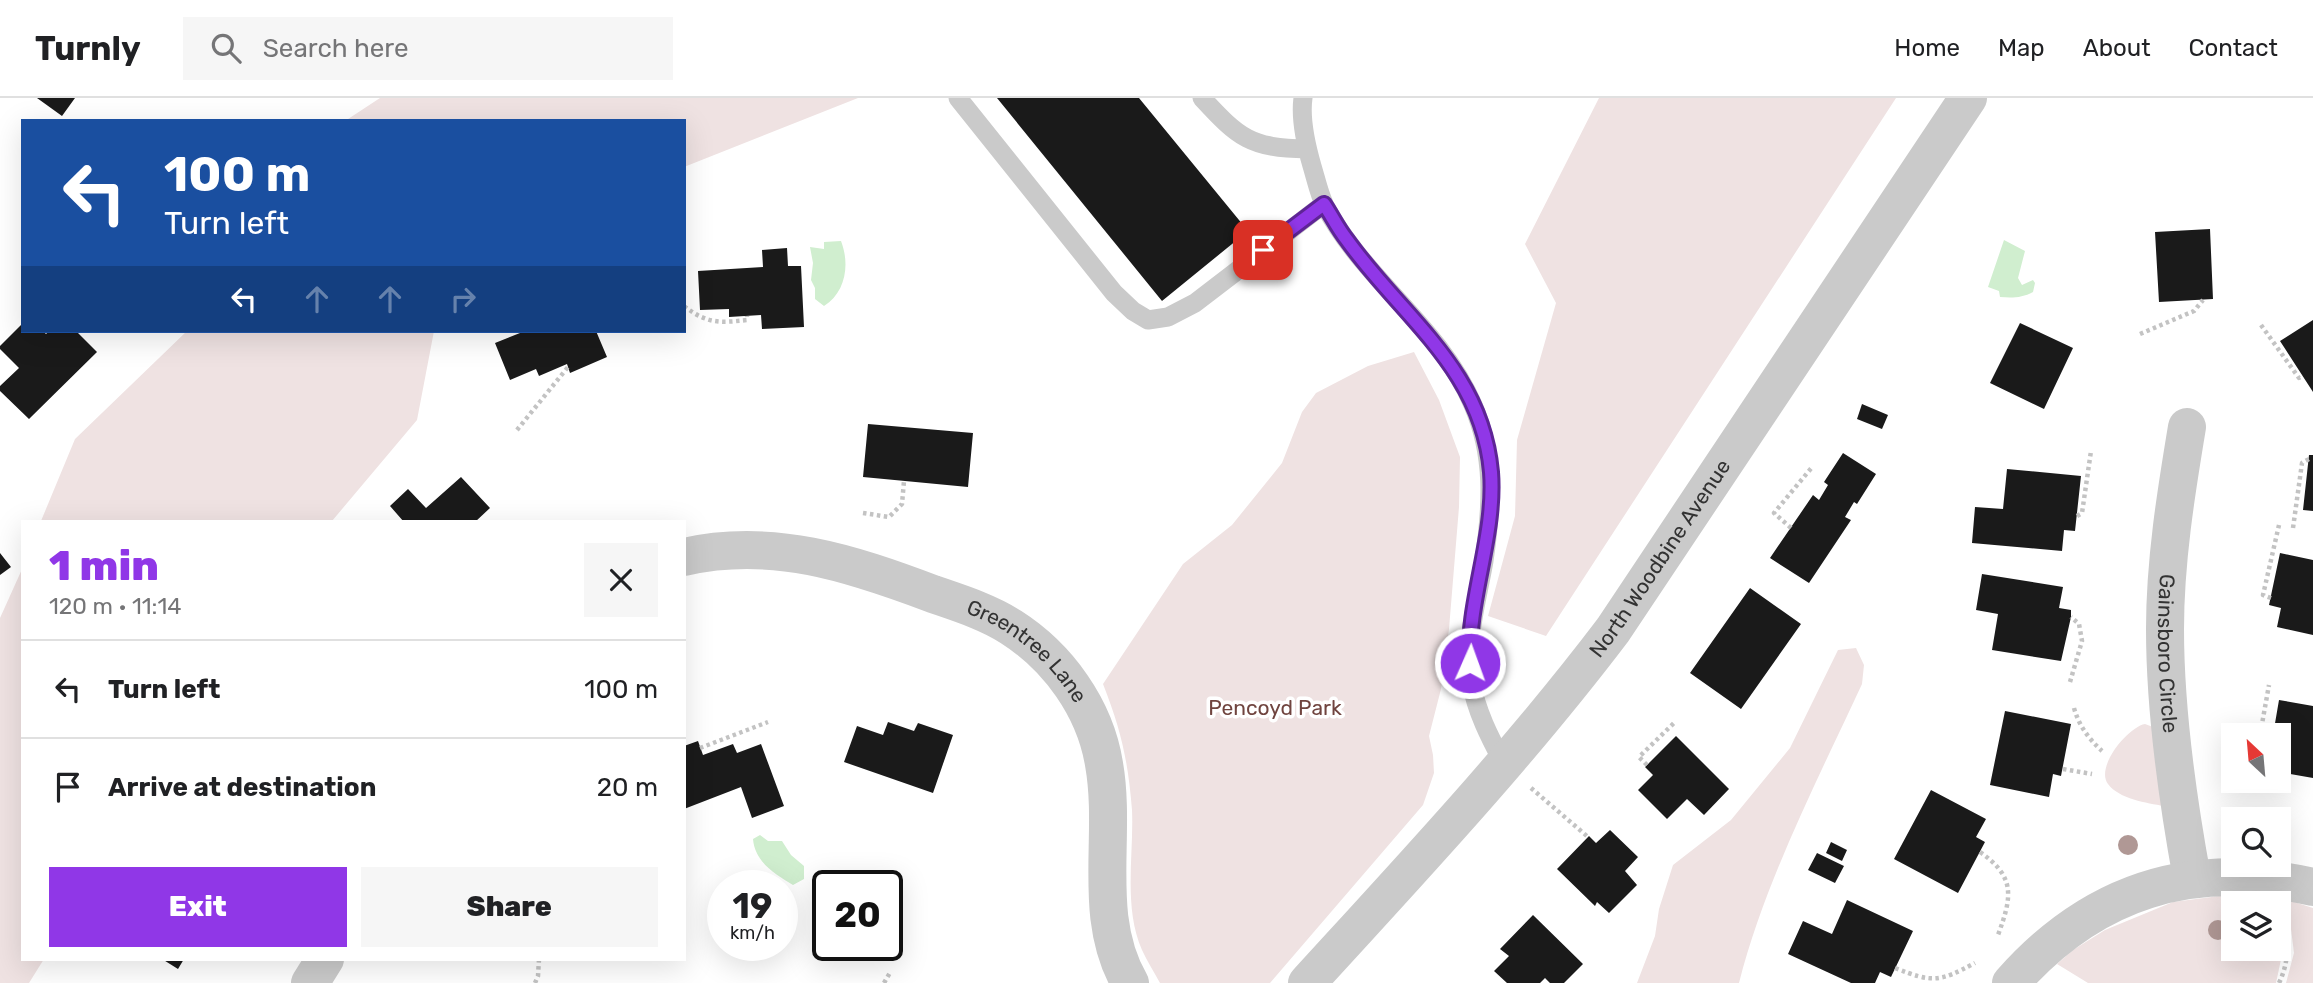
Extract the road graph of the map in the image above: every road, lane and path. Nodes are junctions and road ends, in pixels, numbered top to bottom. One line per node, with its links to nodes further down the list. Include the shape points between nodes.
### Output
1 (958, 98): 6 (lane, via 1114,293 1148,320 1168,317 1195,303)
2 (1202, 98): 5 (lane, via 1225,123 1252,142)
3 (1303, 98): 5 (lane)
4 (1968, 98): 36 (street, North Woodbine Avenue, via 1613,630)
5 (1307, 149): 6 (lane)
6 (1324, 204): 36 (lane, via 1347,241 1456,370 1484,436 1491,473 1484,561 1473,608 1471,680 1484,723)
7 (2203, 300): 11 (path, via 2194,311)
8 (686, 307): 9 (path, via 720,323 747,320)
9 (747, 316)
10 (2261, 325): 13 (path, via 2299,378)
11 (2140, 334)
12 (568, 367): 15 (path)
13 (2302, 376)
14 (2187, 427): 43 (street, Gainsboro Circle, via 2165,628 2173,757)
15 (517, 430)
16 (2091, 451): 21 (path, via 2085,503)
17 (2309, 459): 24 (path, via 2302,463)
18 (1813, 466): 23 (path, via 1774,513)
19 (904, 481): 20 (path, via 902,504 889,517)
20 (863, 513)
21 (2077, 516)
22 (2278, 525): 26 (path, via 2263,595)
23 (1791, 528)
24 (2293, 528)
25 (686, 557): 54 (street, Greentree Lane, via 773,550 824,559 973,609 1010,626 1037,646 1081,699 1104,762 1110,927)
26 (2271, 597)
27 (2071, 617): 28 (path, via 2079,624 2082,641)
28 (2070, 682)
29 (2269, 685): 33 (path)
30 (2074, 708): 35 (path, via 2086,734)
31 (768, 722): 34 (path)
32 (1674, 723): 37 (path, via 1639,757)
33 (2262, 723)
34 (700, 748)
35 (2102, 751)
36 (1504, 764): 55 (street, North Woodbine Avenue)
37 (1647, 765)
38 (2063, 769): 39 (path)
39 (2092, 774)
40 (1533, 790): 41 (path)
41 (1588, 837)
42 (1980, 852): 45 (path, via 1996,863 2008,883 2009,897)
43 (2192, 878): 44 (street, via 2228,876); 56 (street, via 2136,894 2076,924 2032,959)
44 (2301, 884): 57 (path, via 2283,908 2288,950)
45 (1998, 935)
46 (324, 961): 51 (street)
47 (539, 961): 52 (path)
48 (1975, 963): 49 (path, via 1946,978 1926,982)
49 (1895, 968)
50 (891, 971): 53 (path)
51 (310, 983)
52 (535, 983)
53 (884, 983)
54 (1130, 983)
55 (1307, 983)
56 (2011, 983)
57 (2279, 983)

